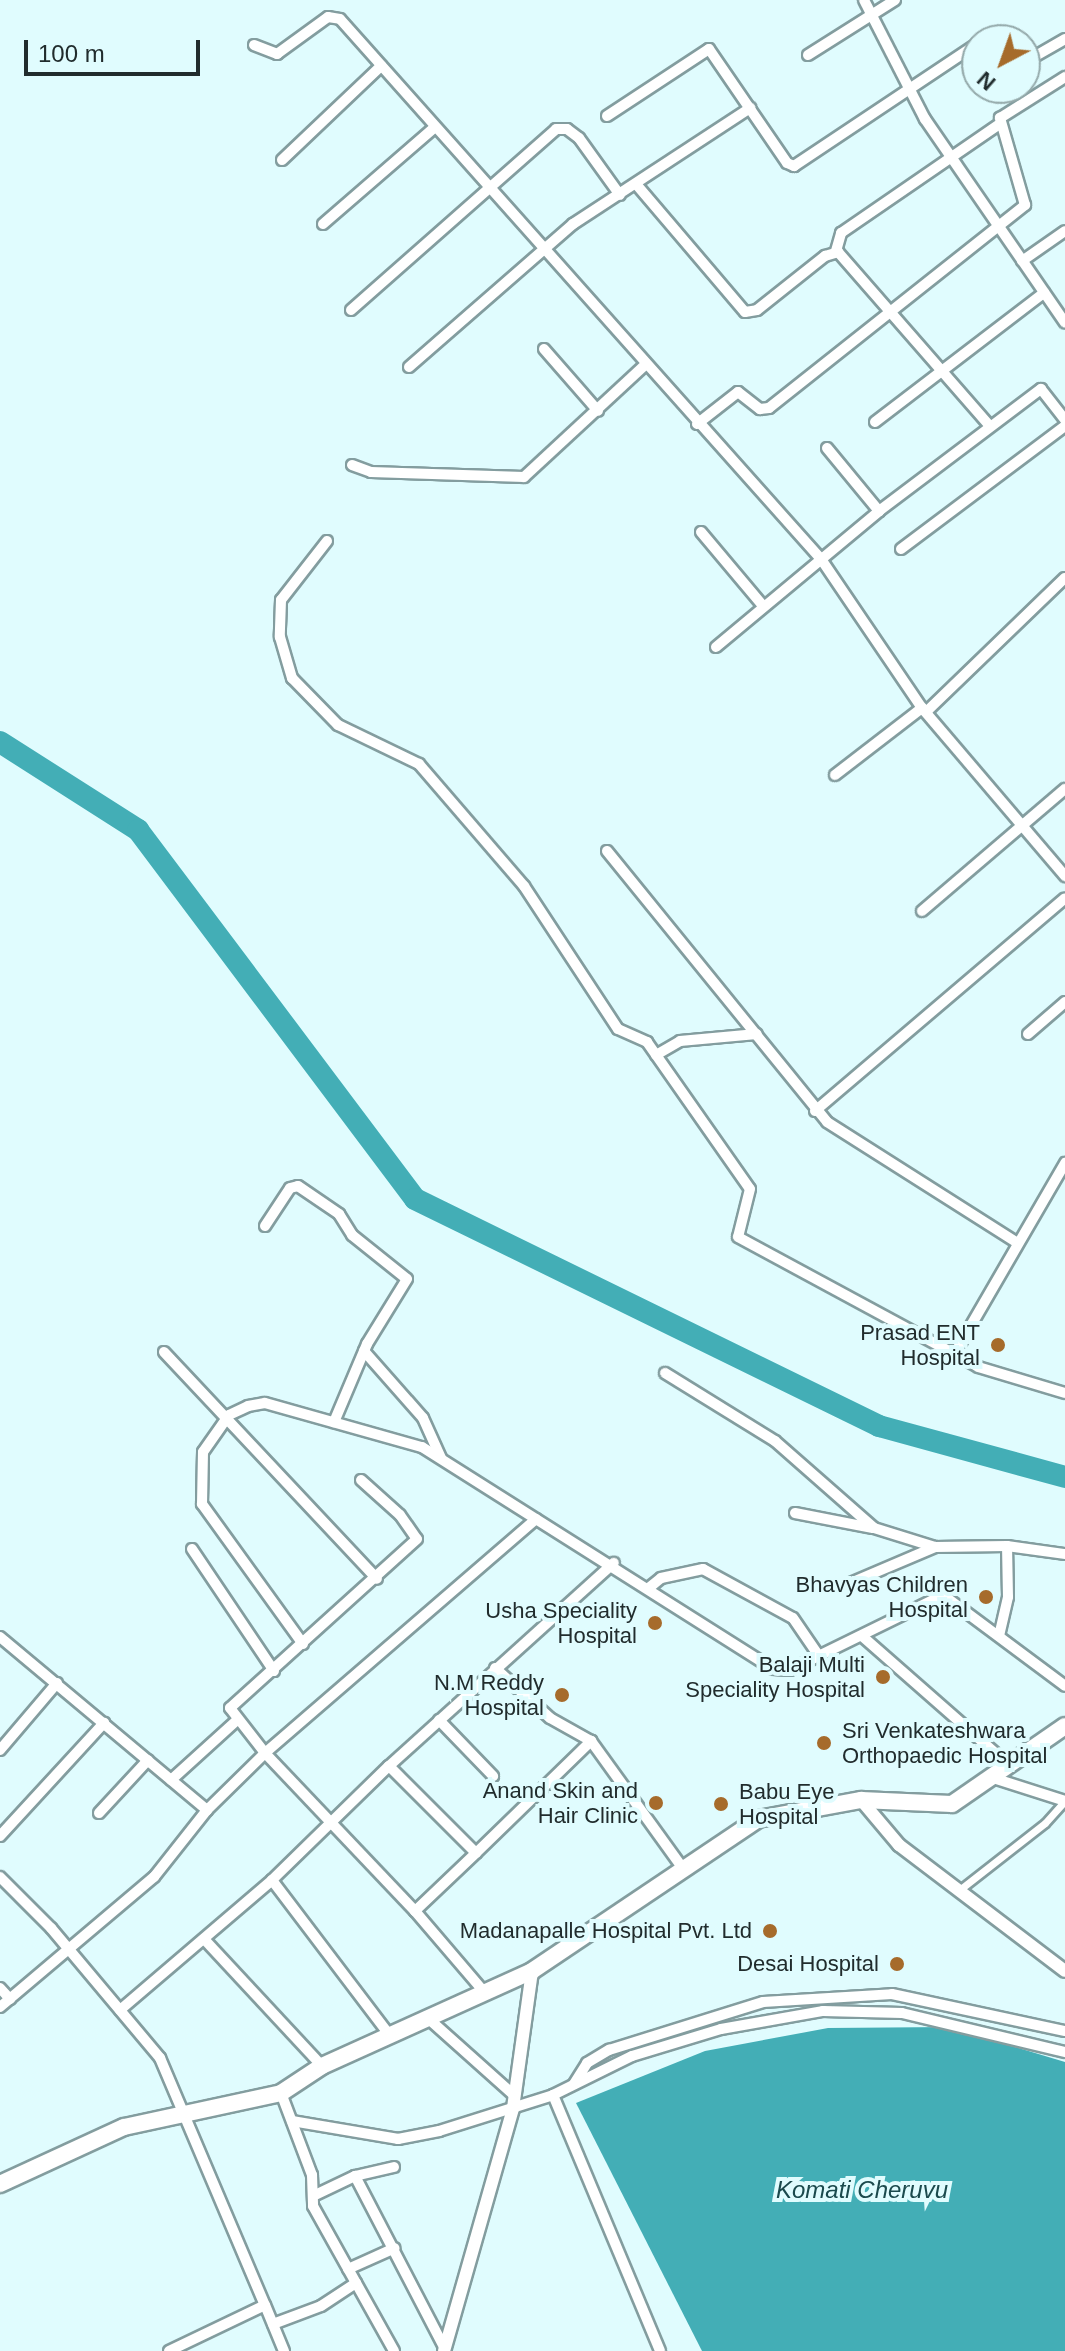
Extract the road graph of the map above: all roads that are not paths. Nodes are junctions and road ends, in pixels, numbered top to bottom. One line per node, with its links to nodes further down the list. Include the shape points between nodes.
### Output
1 (864, 0): 3 (street)
2 (895, 0): 3 (street)
3 (873, 14): 7 (street); 11 (street)
4 (1065, 39): 6 (street)
5 (254, 45): 9 (street, via 277,54 334,16)
6 (1041, 53)
7 (808, 55)
8 (961, 55): 11 (street)
9 (381, 66): 15 (street); 17 (street)
10 (1065, 77): 14 (street, via 1006,110)
11 (907, 91): 12 (street, via 794,166); 16 (street)
12 (750, 108): 13 (street, via 706,49); 18 (street)
13 (607, 116)
14 (1001, 123): 16 (street); 21 (street, via 1027,203)
15 (435, 127): 19 (street); 22 (street)
16 (952, 159): 21 (street); 25 (street, via 841,233)
17 (282, 160)
18 (636, 184): 20 (street); 25 (street, via 745,312 757,310)
19 (490, 188): 20 (street, via 562,128 579,138); 24 (street); 29 (street)
20 (620, 195): 24 (street)
21 (997, 223): 26 (street); 28 (street)
22 (323, 224)
23 (1065, 231): 26 (street)
24 (543, 248): 32 (street); 33 (street)
25 (836, 251): 28 (street)
26 (1022, 261): 27 (street)
27 (1044, 293): 30 (street); 34 (street)
28 (888, 309): 34 (street); 38 (street, via 769,408 760,409 738,392)
29 (351, 310)
30 (1065, 323)
31 (544, 349): 35 (street)
32 (645, 365): 35 (street); 38 (street)
33 (409, 367)
34 (942, 368): 36 (street); 39 (street)
35 (598, 411): 41 (street, via 524,477 371,472)
36 (875, 422)
37 (1065, 423): 39 (street, via 1041,389); 45 (street)
38 (697, 424): 46 (street)
39 (989, 425): 42 (street)
40 (827, 448): 42 (street)
41 (352, 465)
42 (879, 511): 46 (street)
43 (701, 532): 48 (street)
44 (327, 541): 61 (street, via 281,600 280,637 292,678 338,725 419,764 524,886 618,1029 639,1036)
45 (901, 549)
46 (821, 559): 48 (street); 50 (street)
47 (1065, 578): 50 (street)
48 (763, 606): 49 (street)
49 (716, 647)
50 (924, 710): 51 (street); 53 (street)
51 (835, 775)
52 (1065, 789): 53 (street)
53 (1022, 828): 55 (street); 57 (street)
54 (607, 851): 59 (street)
55 (1065, 876)
56 (1065, 898): 62 (street)
57 (922, 911)
58 (1065, 1002): 60 (street)
59 (757, 1034): 61 (street, via 680,1041); 62 (street)
60 (1028, 1034)
61 (656, 1055): 68 (street, via 750,1189 738,1237)
62 (815, 1111): 65 (street, via 862,1147)
63 (1065, 1164): 65 (street)
64 (265, 1226): 66 (street, via 290,1188 298,1186 339,1214 352,1235 404,1273 407,1284)
65 (1018, 1243): 68 (street)
66 (364, 1351): 72 (street); 73 (street, via 423,1418)
67 (164, 1352): 71 (street)
68 (955, 1353): 70 (street, via 978,1367)
69 (665, 1373): 77 (street, via 775,1441)
70 (1065, 1393)
71 (229, 1415): 72 (street, via 265,1403); 83 (street); 89 (street, via 203,1452 202,1504)
72 (334, 1422): 73 (street, via 422,1447)
73 (441, 1458): 76 (street)
74 (361, 1480): 83 (street, via 400,1515 417,1539)
75 (795, 1513): 77 (street)
76 (536, 1519): 82 (street); 101 (street)
77 (874, 1528): 79 (street)
78 (1007, 1546): 79 (street); 81 (street); 87 (street, via 1008,1597)
79 (935, 1547): 84 (street)
80 (192, 1549): 92 (street)
81 (1065, 1554)
82 (614, 1563): 85 (street); 91 (street)
83 (377, 1579): 89 (street)
84 (848, 1584)
85 (650, 1587): 90 (street, via 773,1669 790,1670); 90 (street, via 661,1578 703,1569 793,1618)
86 (862, 1636): 87 (street, via 934,1595 949,1597); 90 (street); 103 (street)
87 (999, 1636): 94 (street)
88 (0, 1637): 93 (street)
89 (303, 1644): 92 (street)
90 (819, 1656)
91 (495, 1668): 95 (street); 99 (street, via 550,1718)
92 (274, 1671): 96 (street, via 230,1708)
93 (57, 1683): 97 (street); 100 (street)
94 (1065, 1686)
95 (439, 1720): 104 (street); 105 (street)
96 (236, 1721): 101 (street); 107 (street)
97 (104, 1723): 102 (street); 113 (street)
98 (1065, 1726): 103 (main road)
99 (591, 1741): 114 (street); 115 (street)
100 (0, 1750)
101 (265, 1753): 110 (street); 112 (street)
102 (148, 1760): 107 (street); 111 (street)
103 (1009, 1765): 106 (main road)
104 (389, 1766): 112 (street); 114 (street)
105 (493, 1776)
106 (990, 1777): 108 (main road, via 952,1804); 109 (street)
107 (171, 1780): 110 (street)
108 (861, 1800): 115 (main road, via 758,1819); 118 (street, via 899,1845)
109 (1065, 1801): 118 (street)
110 (207, 1810): 121 (street, via 154,1877)
111 (99, 1813)
112 (331, 1823): 117 (street); 119 (street)
113 (0, 1836)
114 (476, 1853): 119 (street)
115 (684, 1870): 122 (main road)
116 (0, 1877): 121 (street, via 51,1928)
117 (272, 1880): 120 (street); 131 (street)
118 (958, 1891): 123 (street)
119 (415, 1911): 125 (street)
120 (204, 1939): 128 (street); 133 (street)
121 (68, 1953): 126 (street); 128 (street)
122 (532, 1971): 125 (main road); 137 (street)
123 (1065, 1971)
124 (0, 1988): 126 (street)
125 (485, 1993): 129 (main road)
126 (10, 1999): 127 (street)
127 (0, 2007)
128 (120, 2010): 138 (street, via 160,2058)
129 (431, 2021): 131 (main road); 137 (street)
130 (1065, 2031): 134 (street, via 892,1994 763,2002 609,2050 587,2063)
131 (393, 2038): 133 (main road)
132 (1065, 2052): 134 (street, via 902,2013 823,2011 721,2029 632,2056)
133 (322, 2066): 135 (main road)
134 (574, 2084): 136 (street)
135 (281, 2093): 138 (main road); 139 (street)
136 (553, 2095): 137 (street); 153 (street)
137 (514, 2102): 139 (street, via 398,2139); 149 (street)
138 (182, 2114): 142 (main road, via 124,2127); 147 (street)
139 (292, 2121): 143 (street, via 312,2175)
140 (394, 2167): 141 (street)
141 (355, 2176): 143 (street); 144 (street)
142 (0, 2184)
143 (313, 2196): 145 (street)
144 (395, 2248): 145 (street); 149 (street)
145 (348, 2269): 146 (street)
146 (356, 2283): 148 (street, via 321,2306); 152 (street)
147 (265, 2305): 148 (street); 150 (street)
148 (273, 2324): 151 (street)
149 (444, 2350)
150 (169, 2351)
151 (284, 2351)
152 (394, 2351)
153 (660, 2351)

